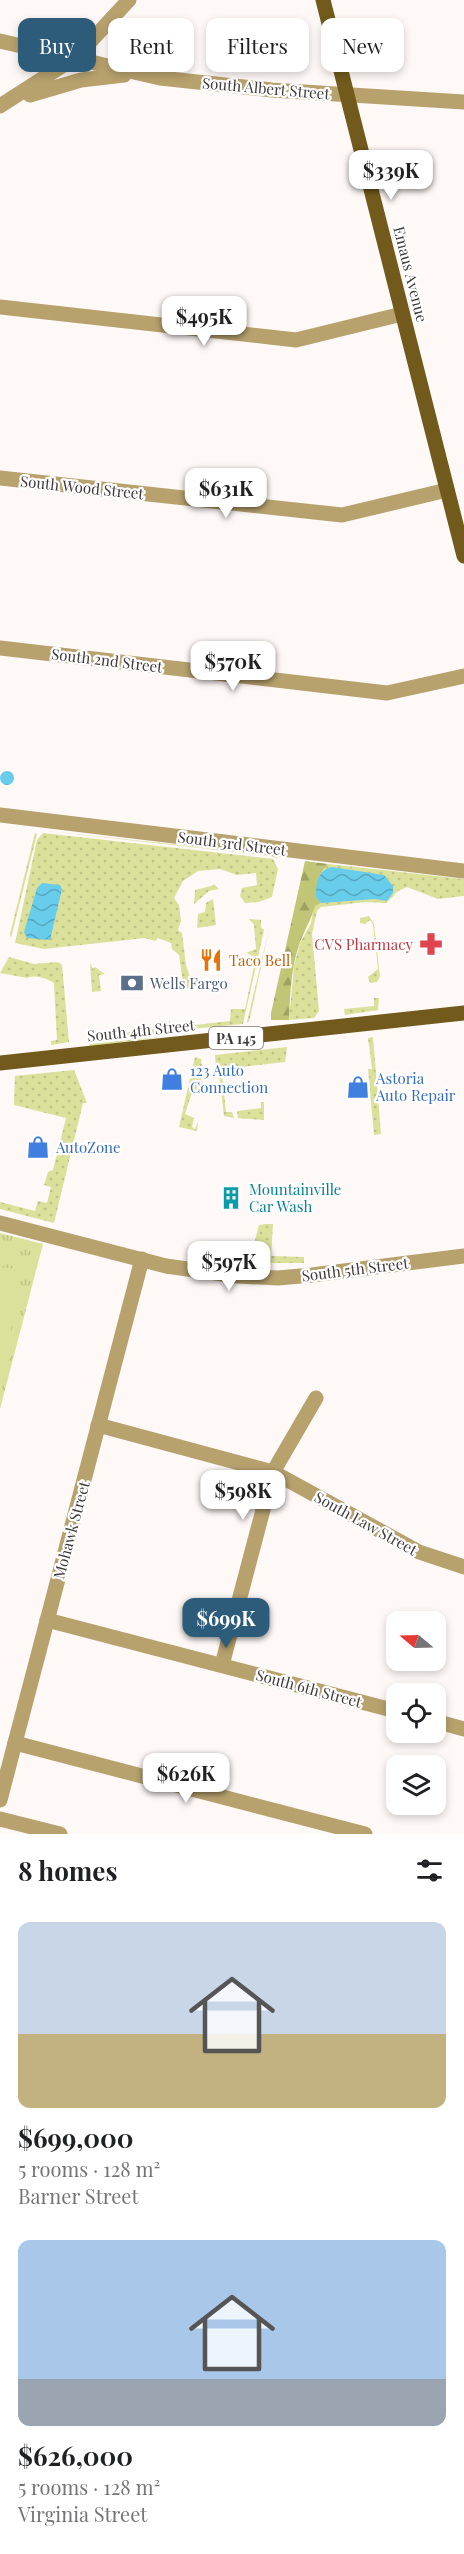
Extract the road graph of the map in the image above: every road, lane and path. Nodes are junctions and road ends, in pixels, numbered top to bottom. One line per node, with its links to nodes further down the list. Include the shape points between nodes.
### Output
1 (129, 0): 3 (street)
2 (323, 0): 9 (main road, Emaus Avenue)
3 (96, 35)
4 (0, 41): 5 (street, South Albert Street)
5 (18, 45)
6 (96, 62): 8 (street, South Albert Street)
7 (53, 72): 11 (street)
8 (143, 75): 9 (street, South Albert Street); 11 (street, via 103,76 60,85)
9 (348, 96): 10 (street, South Albert Street); 13 (main road, Emaus Avenue)
10 (464, 102)
11 (0, 107)
12 (0, 307): 13 (street, via 296,340)
13 (402, 314): 15 (main road, Emaus Avenue)
14 (0, 478): 15 (street, South Wood Street, via 342,516)
15 (447, 490): 16 (main road, Emaus Avenue)
16 (464, 556)
17 (0, 648): 18 (street, South 2nd Street, via 387,693)
18 (464, 676)
19 (0, 816): 20 (street, South 3rd Street)
20 (464, 871)
21 (464, 1013): 22 (main road, South 4th Street / PA 145)
22 (0, 1064)
23 (0, 1223): 25 (street, South 5th Street)
24 (464, 1256): 25 (street, South 5th Street, via 278,1278 202,1273)
25 (142, 1259): 27 (street, Mohawk Street)
26 (316, 1398): 28 (street)
27 (98, 1425): 28 (street, South Law Street); 30 (street, Mohawk Street)
28 (273, 1472): 29 (street, South Law Street, via 419,1552); 31 (street)
29 (464, 1567)
30 (47, 1620): 31 (street, South 6th Street); 35 (street, Mohawk Street)
31 (222, 1665): 32 (street, South 6th Street)
32 (386, 1708)
33 (446, 1724): 34 (street)
34 (464, 1729)
35 (15, 1743): 36 (street, Mohawk Street); 39 (street)
36 (0, 1800)
37 (0, 1819): 38 (street)
38 (60, 1834)
39 (365, 1834)

